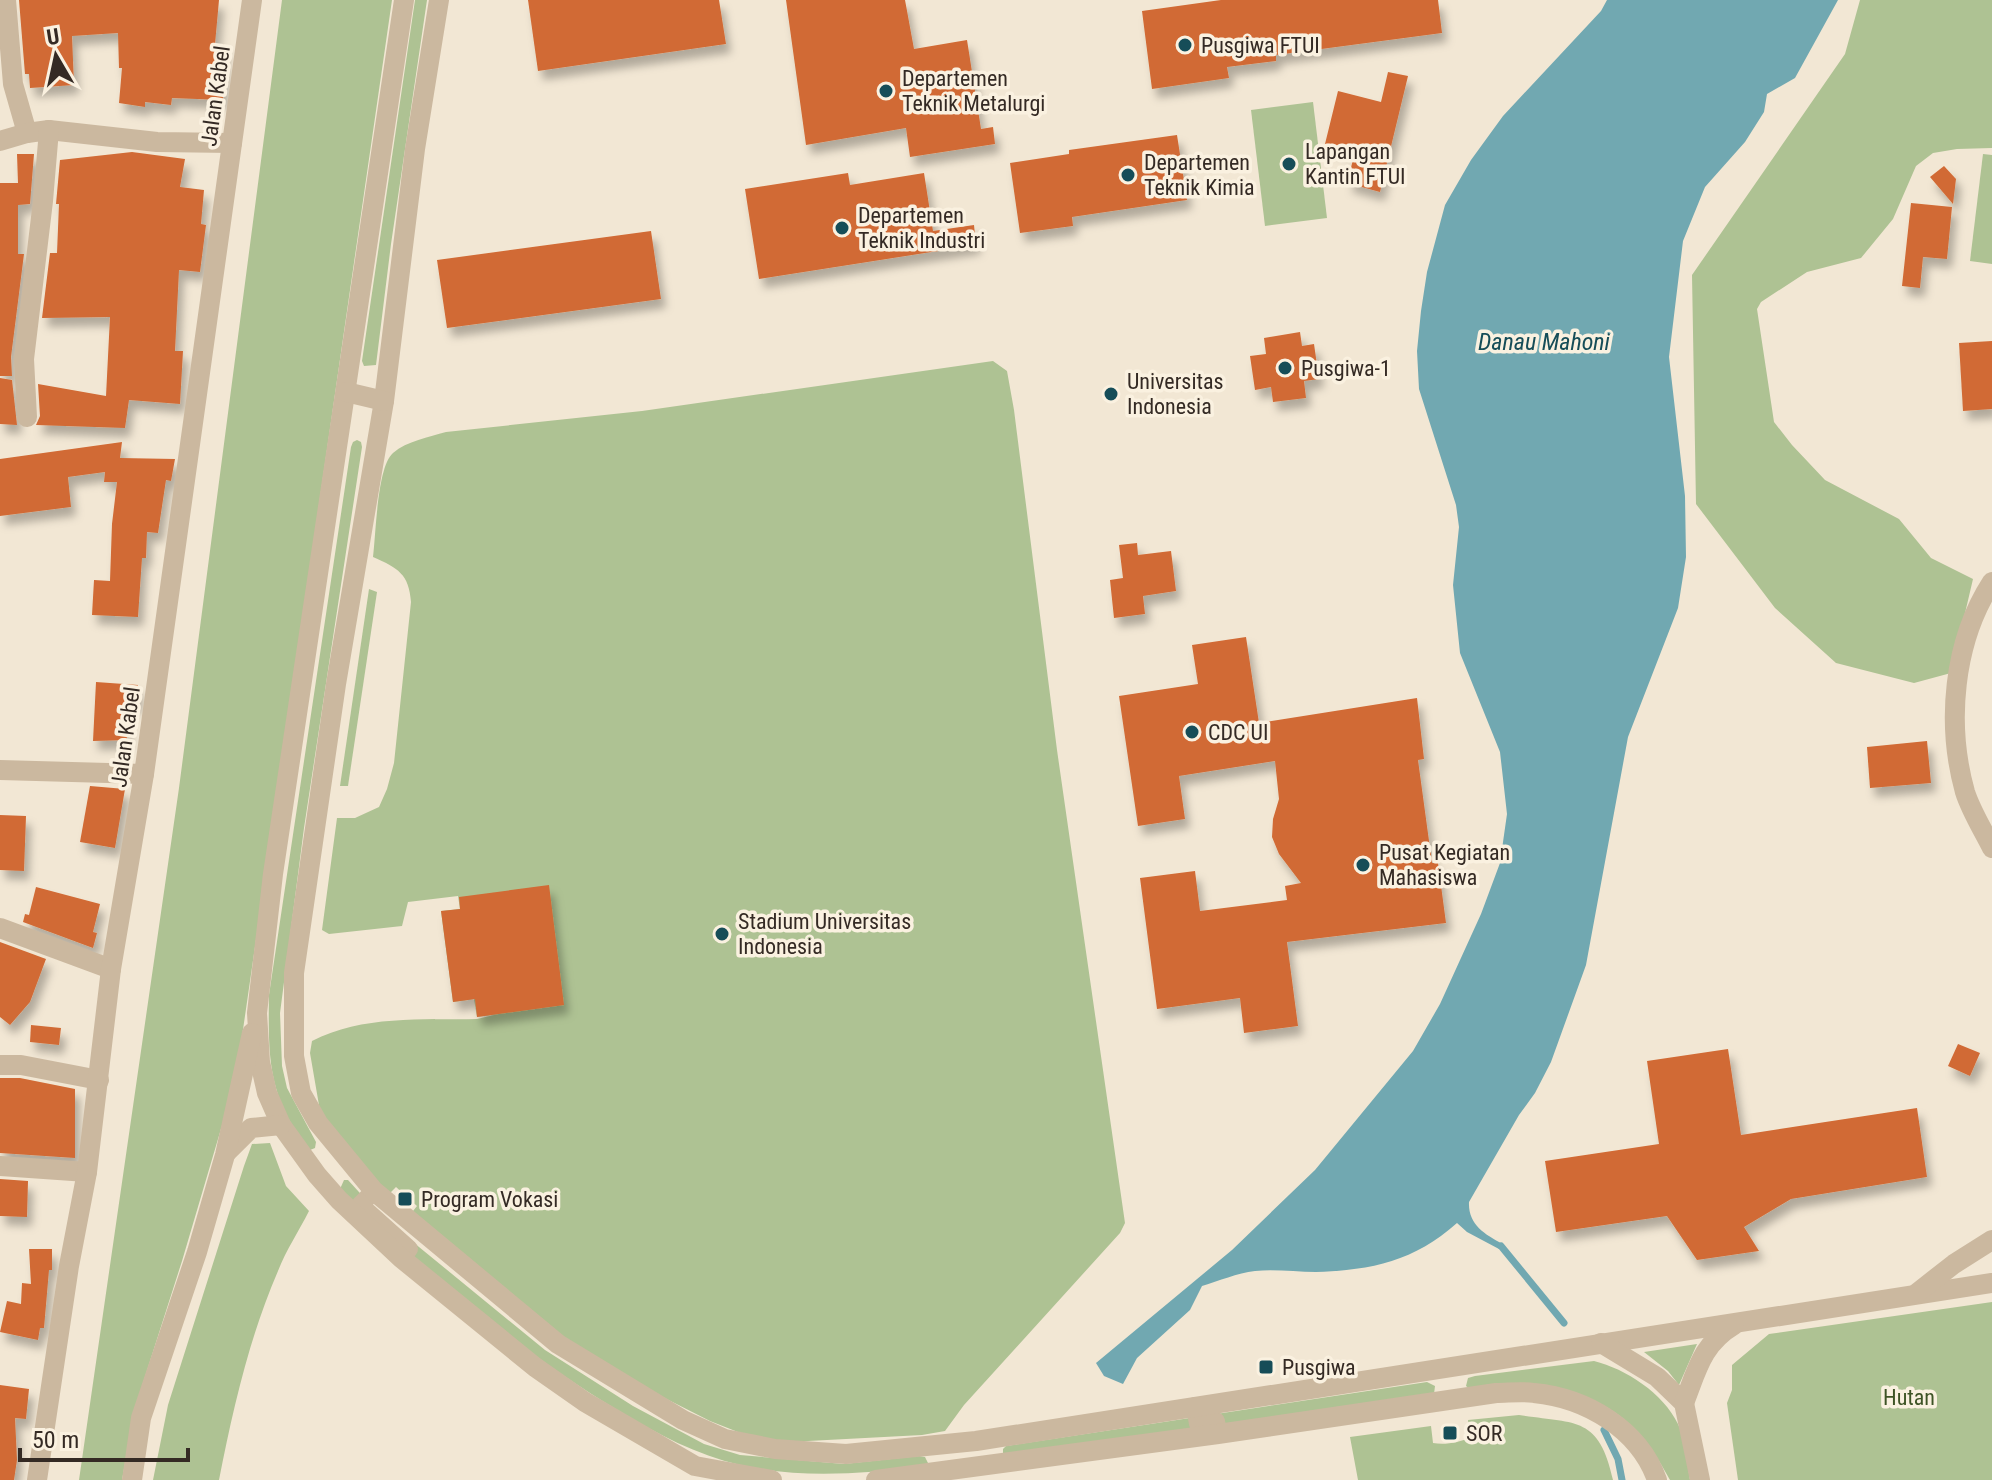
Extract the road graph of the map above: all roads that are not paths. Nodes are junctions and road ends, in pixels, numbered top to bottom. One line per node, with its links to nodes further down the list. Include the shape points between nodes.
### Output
1 (6, 0): 6 (street, via 13,84)
2 (252, 0): 8 (street, Jalan Kabel)
3 (404, 0): 9 (street)
4 (439, 0): 10 (street)
5 (49, 130): 6 (street); 8 (street, via 157,142); 11 (street, via 24,359)
6 (27, 133): 7 (street)
7 (0, 141)
8 (232, 143): 14 (street, Jalan Kabel)
9 (346, 392): 10 (street); 18 (street)
10 (384, 401): 25 (street, via 294,978 294,1056 301,1093 318,1123)
11 (27, 417)
12 (1992, 582): 15 (street, via 1965,644 1954,701 1955,748 1966,794)
13 (0, 770): 14 (street)
14 (144, 774): 17 (street, Jalan Kabel)
15 (1992, 848)
16 (0, 928): 17 (street)
17 (111, 969): 20 (street, Jalan Kabel)
18 (257, 1013): 21 (street, via 260,1062); 22 (street)
19 (0, 1065): 20 (street)
20 (99, 1080): 24 (street, Jalan Kabel)
21 (281, 1125): 22 (street, via 251,1128); 27 (street, via 331,1192)
22 (225, 1155): 36 (street, via 141,1418)
23 (0, 1166): 24 (street)
24 (87, 1172): 35 (street, Jalan Kabel)
25 (374, 1191): 27 (street, via 360,1205 409,1249); 33 (street, via 558,1344 656,1405 725,1439 846,1454 976,1441)
26 (1992, 1240): 29 (street)
27 (401, 1258): 37 (street, via 535,1367 619,1424 695,1466)
28 (1992, 1283): 29 (street)
29 (1914, 1296): 30 (street)
30 (1737, 1323): 31 (street); 32 (street, via 1716,1336 1703,1354)
31 (1601, 1343): 32 (street, via 1657,1377); 33 (street)
32 (1684, 1403): 40 (street)
33 (1195, 1406): 34 (street, via 1198,1424 1216,1421)
34 (1218, 1434): 38 (street); 39 (street, via 1533,1392 1561,1397 1610,1420 1640,1449)
35 (37, 1480)
36 (132, 1480)
37 (772, 1480)
38 (876, 1480)
39 (1657, 1480)
40 (1700, 1480)

